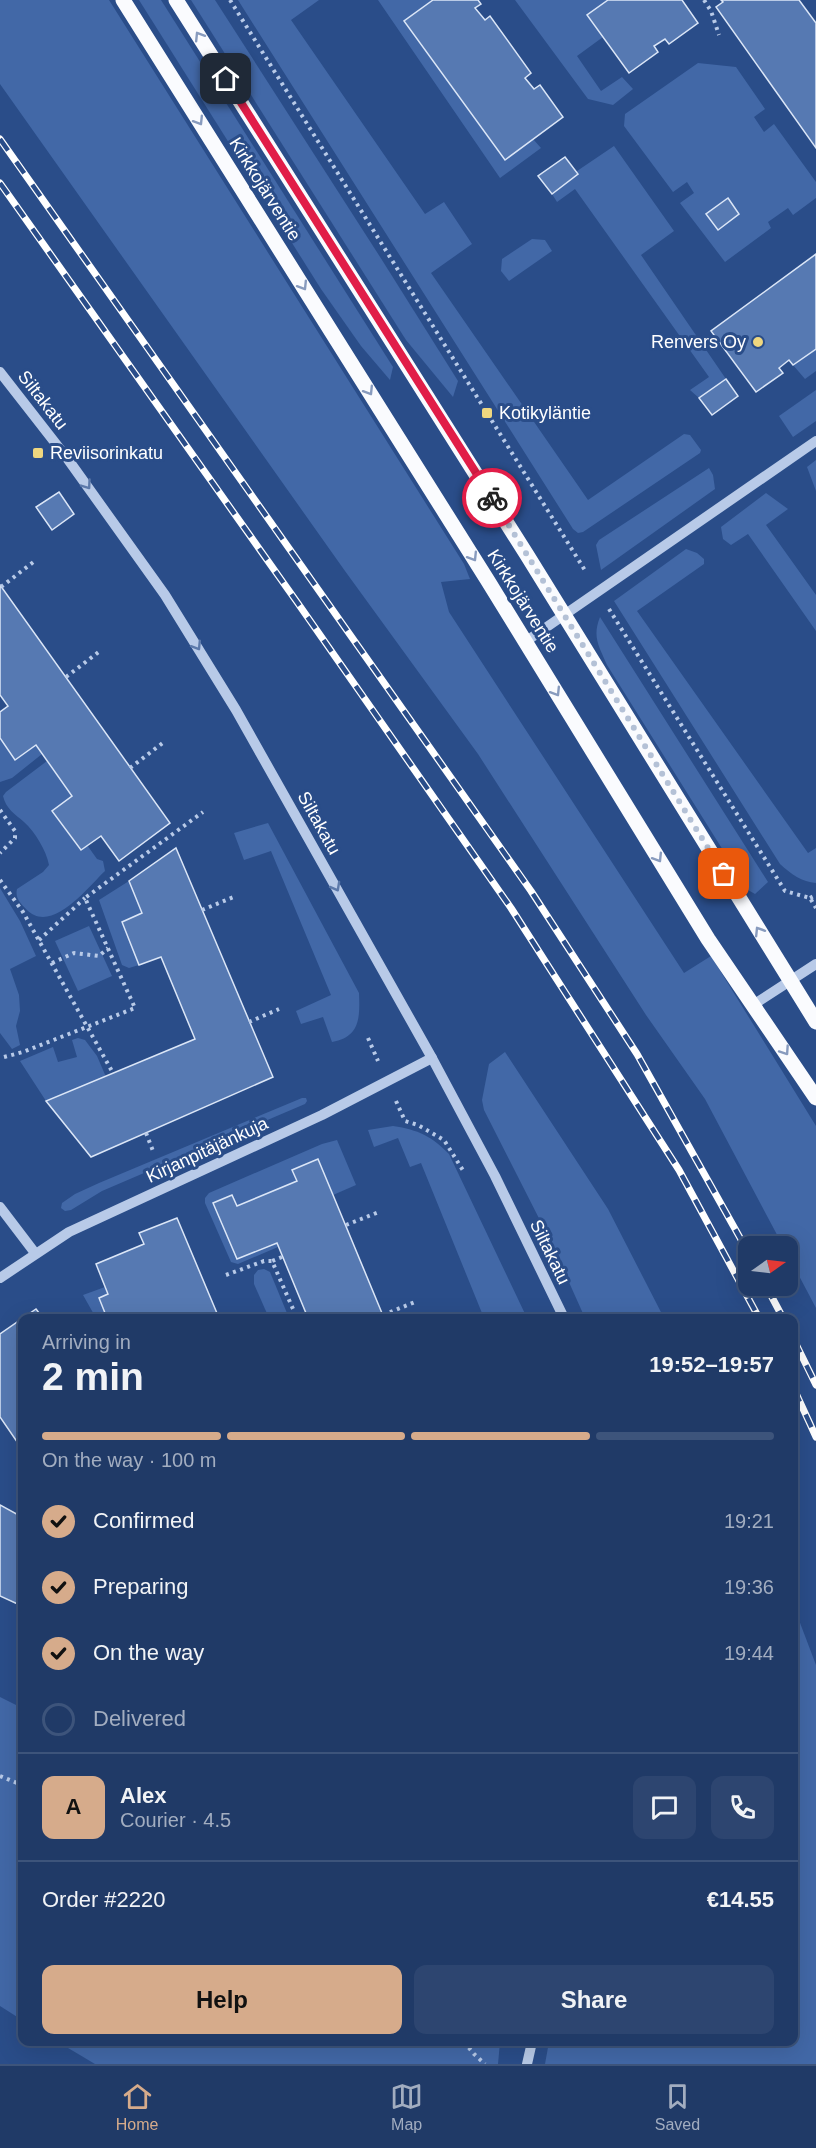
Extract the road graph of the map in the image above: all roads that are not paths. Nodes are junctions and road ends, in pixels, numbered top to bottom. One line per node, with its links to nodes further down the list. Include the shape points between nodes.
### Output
1 (123, 0): 6 (main road, Kirkkojärventie, one-way to 6)
2 (176, 0): 5 (main road, Kirkkojärventie, one-way to 2)
3 (0, 372): 11 (street, Siltakatu, one-way to 11, via 165,595 236,710)
4 (816, 441): 5 (street)
5 (564, 614): 6 (street); 8 (main road, Kirkkojärventie, one-way to 5)
6 (525, 642): 9 (main road, Kirkkojärventie, one-way to 9, via 708,939)
7 (816, 964): 8 (street)
8 (790, 981): 9 (street); 10 (main road, Kirkkojärventie)
9 (753, 1005): 12 (main road, Kirkkojärventie, one-way to 12)
10 (816, 1022)
11 (432, 1058): 14 (street, Kirjanpitäjänkuja, via 322,1115 69,1232); 16 (street, Siltakatu)
12 (816, 1098)
13 (0, 1208): 14 (street)
14 (35, 1254): 15 (street, Kirjanpitäjänkuja)
15 (0, 1278)
16 (562, 1314)
17 (531, 2046): 18 (street)
18 (527, 2064)

